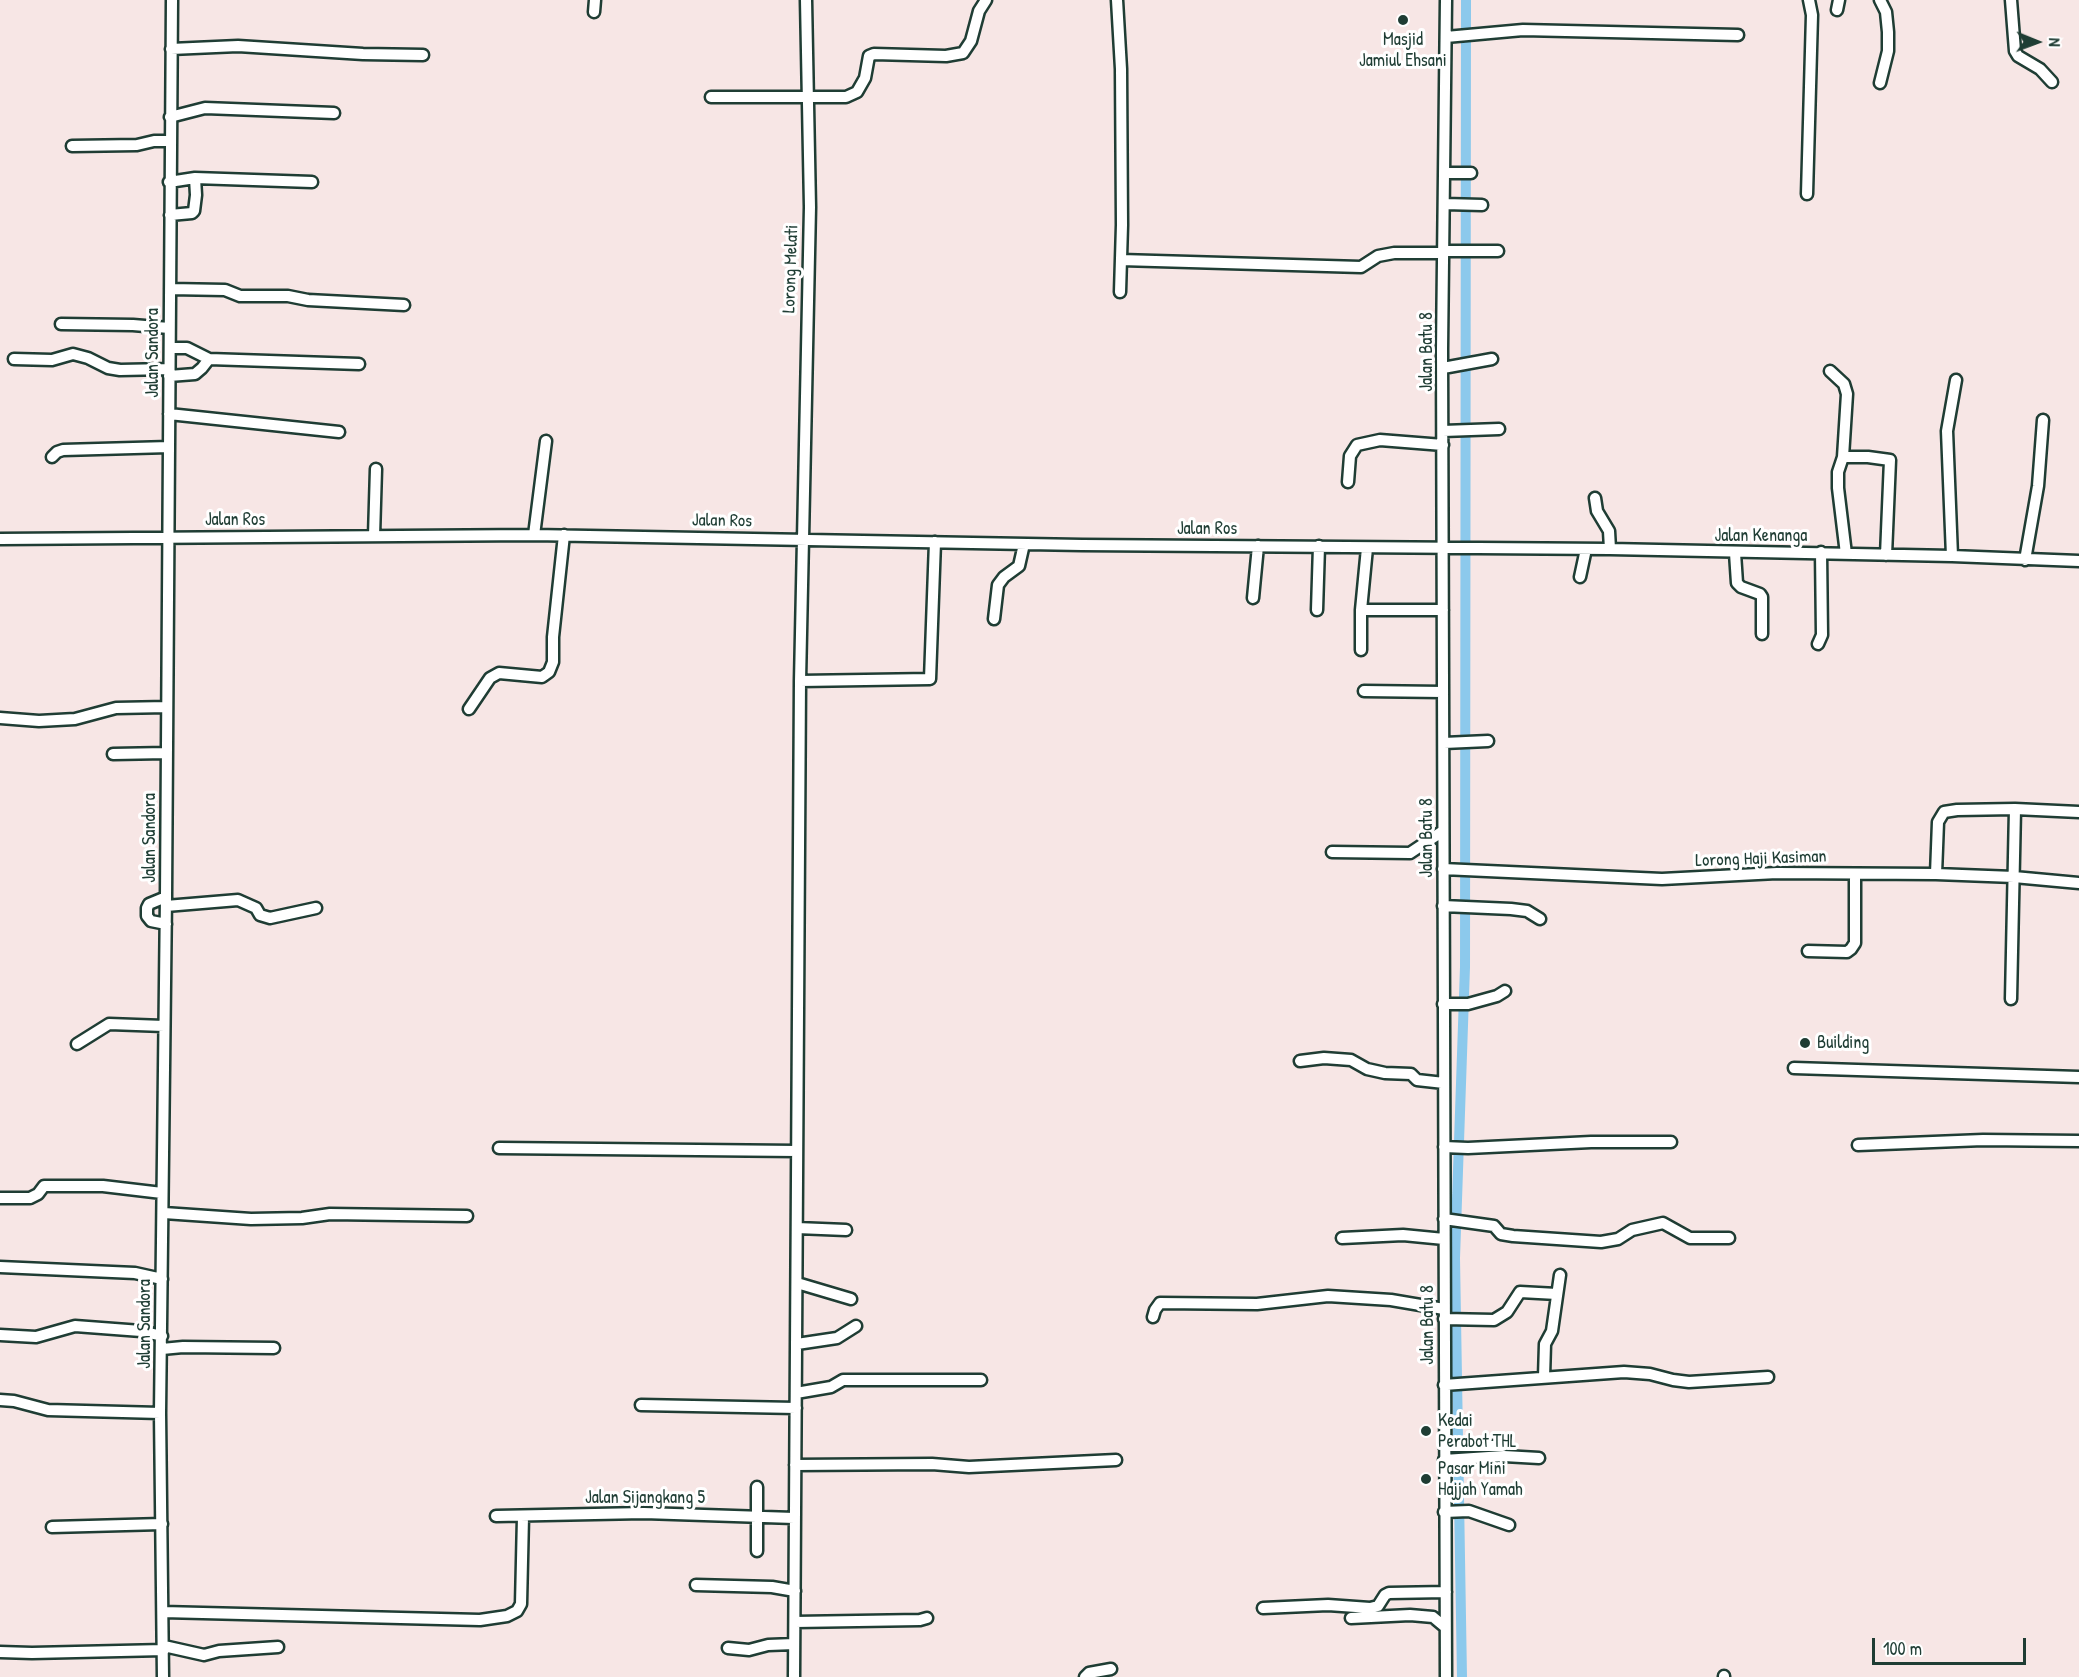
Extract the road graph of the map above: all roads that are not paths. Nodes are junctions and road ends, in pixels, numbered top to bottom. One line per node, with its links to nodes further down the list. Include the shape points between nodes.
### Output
1 (172, 0): 13 (street, Jalan Sandora)
2 (594, 0): 10 (street)
3 (806, 0): 18 (street, Lorong Melati)
4 (986, 0): 18 (street, via 963,53 874,54 869,56 865,78 857,92 846,97)
5 (1117, 0): 34 (street)
6 (1446, 0): 12 (street, Jalan Batu 8)
7 (1809, 0): 28 (street, via 1812,15)
8 (1880, 0): 16 (street, via 1886,12 1888,41)
9 (2012, 0): 15 (street, via 2015,51)
10 (594, 12)
11 (1738, 35): 12 (street, via 1523,30)
12 (1446, 37): 23 (street, Jalan Batu 8)
13 (171, 48): 14 (street, via 238,46); 20 (street, Jalan Sandora)
14 (423, 55)
15 (2052, 82)
16 (1880, 83)
17 (711, 97): 18 (street)
18 (809, 97): 66 (street, Lorong Melati)
19 (334, 112): 20 (street, via 205,108)
20 (170, 117): 21 (street, Jalan Sandora)
21 (170, 141): 22 (street); 26 (street, Jalan Sandora)
22 (72, 146)
23 (1445, 173): 24 (street); 29 (street, Jalan Batu 8)
24 (1466, 173)
25 (195, 178): 26 (street); 27 (street); 31 (street, via 194,211)
26 (169, 182): 31 (street, Jalan Sandora)
27 (312, 182)
28 (1807, 194)
29 (1450, 205): 30 (street); 33 (street, Jalan Batu 8)
30 (1482, 205)
31 (170, 215): 35 (street, Jalan Sandora)
32 (1498, 251): 33 (street)
33 (1444, 252): 34 (street, via 1394,253 1378,256 1361,267); 45 (street, Jalan Batu 8)
34 (1121, 260): 36 (street)
35 (170, 289): 37 (street); 39 (street, Jalan Sandora)
36 (1119, 292)
37 (404, 305)
38 (61, 324): 39 (street)
39 (169, 328): 40 (street, Jalan Sandora)
40 (171, 348): 42 (street, via 187,348); 47 (street, Jalan Sandora)
41 (14, 359): 47 (street, via 52,360 73,354 108,368)
42 (209, 359): 44 (street); 47 (street, via 195,374)
43 (1492, 359): 45 (street)
44 (359, 364)
45 (1443, 368): 52 (street, Jalan Batu 8)
46 (1830, 371): 58 (street, via 1844,384 1847,394)
47 (169, 373): 49 (street, Jalan Sandora)
48 (1956, 380): 80 (street, via 1947,431)
49 (169, 414): 53 (street); 56 (street, Jalan Sandora)
50 (2043, 420): 81 (street, via 2038,486)
51 (1499, 429): 52 (street)
52 (1448, 430): 55 (street, Jalan Batu 8)
53 (339, 432)
54 (546, 441): 62 (street)
55 (1443, 445): 60 (street, via 1380,440 1357,445 1350,456); 72 (street, Jalan Batu 8)
56 (169, 447): 57 (street, via 63,450); 65 (street, Jalan Sandora)
57 (52, 457)
58 (1843, 457): 78 (street, via 1838,488); 79 (street, via 1890,460)
59 (376, 469): 64 (street)
60 (1348, 482)
61 (1595, 498): 75 (street, via 1597,511 1609,531)
62 (534, 535): 63 (street, Jalan Ros); 64 (street, Jalan Ros)
63 (564, 535): 66 (street, Jalan Ros); 96 (street, via 549,672 542,677 499,674 490,678)
64 (374, 536): 65 (street, Jalan Ros)
65 (168, 537): 67 (street, Jalan Ros); 95 (street, Jalan Sandora)
66 (802, 538): 68 (street, Jalan Ros); 92 (street, Lorong Melati)
67 (0, 539)
68 (935, 542): 69 (street, Jalan Ros); 92 (street, via 930,679)
69 (1024, 544): 70 (street, Jalan Ros); 88 (street, via 1019,566 998,585)
70 (1258, 546): 71 (street, Jalan Ros); 84 (street)
71 (1319, 546): 73 (street, Jalan Ros); 85 (street)
72 (1447, 547): 73 (street, Jalan Ros); 74 (street, Jalan Kenanga); 87 (street, Jalan Batu 8)
73 (1367, 548): 86 (street)
74 (1586, 549): 75 (street, Jalan Kenanga); 83 (street)
75 (1610, 549): 77 (street, Jalan Kenanga)
76 (1821, 552): 77 (street, Jalan Kenanga); 78 (street, Jalan Kenanga); 90 (street, via 1822,635)
77 (1735, 553): 89 (street, via 1737,583 1762,597)
78 (1846, 554): 79 (street, Jalan Kenanga)
79 (1886, 555): 80 (street, Jalan Kenanga)
80 (1952, 556): 81 (street, Jalan Kenanga)
81 (2025, 560): 82 (street, Jalan Kenanga)
82 (2079, 561)
83 (1580, 577)
84 (1253, 598)
85 (1317, 610)
86 (1361, 610): 87 (street); 91 (street)
87 (1443, 610): 94 (street, Jalan Batu 8)
88 (994, 619)
89 (1762, 634)
90 (1818, 644)
91 (1361, 650)
92 (800, 681): 131 (street, Lorong Melati)
93 (1365, 692): 94 (street)
94 (1443, 692): 99 (street, Jalan Batu 8)
95 (167, 707): 97 (street, via 116,708 75,719); 100 (street, Jalan Sandora)
96 (469, 709)
97 (0, 718)
98 (1488, 741): 99 (street)
99 (1449, 742): 104 (street, Jalan Batu 8)
100 (166, 753): 101 (street); 111 (street, Jalan Sandora)
101 (113, 754)
102 (2015, 809): 103 (street); 108 (street, via 1944,812 1938,822); 109 (street)
103 (2079, 812)
104 (1443, 831): 105 (street, via 1410,853); 106 (street, Jalan Batu 8)
105 (1332, 852)
106 (1443, 868): 107 (street, Lorong Haji Kasiman, via 1662,879 1777,873); 112 (street, Jalan Batu 8)
107 (1855, 874): 108 (street, Lorong Haji Kasiman); 116 (street, via 1855,943 1847,952)
108 (1936, 874): 109 (street, Lorong Haji Kasiman)
109 (2014, 877): 110 (street, Lorong Haji Kasiman); 118 (street)
110 (2079, 883)
111 (166, 902): 113 (street, via 238,900 270,918); 115 (street, Jalan Sandora); 115 (street, via 155,900 147,908 151,921)
112 (1443, 906): 114 (street, via 1527,911); 119 (street, Jalan Batu 8)
113 (316, 908)
114 (1540, 919)
115 (166, 924): 120 (street, Jalan Sandora)
116 (1808, 951)
117 (1505, 992): 119 (street, via 1463,1004)
118 (2012, 999)
119 (1443, 1004): 125 (street, Jalan Batu 8)
120 (164, 1026): 121 (street, via 109,1024); 132 (street, Jalan Sandora)
121 (78, 1044)
122 (1300, 1060): 125 (street, via 1351,1060 1385,1074 1412,1074 1417,1080)
123 (1794, 1068): 124 (street)
124 (2079, 1077)
125 (1444, 1083): 129 (street, Jalan Batu 8)
126 (2079, 1141): 128 (street)
127 (1671, 1142): 129 (street)
128 (1858, 1145)
129 (1449, 1147): 136 (street, Jalan Batu 8)
130 (499, 1148): 131 (street)
131 (797, 1152): 137 (street, Lorong Melati)
132 (162, 1192): 133 (street, via 44,1186 30,1198); 134 (street, Jalan Sandora)
133 (0, 1198)
134 (164, 1213): 135 (street, via 251,1219 330,1214); 144 (street, Jalan Sandora)
135 (467, 1216)
136 (1447, 1220): 140 (street, via 1494,1226 1501,1234 1513,1236 1601,1242 1663,1223 1690,1238); 141 (street, Jalan Batu 8)
137 (797, 1228): 138 (street); 145 (street, Lorong Melati)
138 (846, 1230)
139 (1342, 1238): 141 (street, via 1403,1235)
140 (1730, 1238)
141 (1444, 1239): 148 (street, Jalan Batu 8)
142 (0, 1267): 144 (street)
143 (1560, 1275): 146 (street)
144 (162, 1279): 152 (street, Jalan Sandora)
145 (797, 1283): 147 (street); 153 (street, Lorong Melati)
146 (1557, 1294): 148 (street, via 1520,1292 1507,1312 1494,1320); 156 (street, via 1552,1331 1545,1344)
147 (850, 1299)
148 (1447, 1315): 149 (street, via 1391,1300 1322,1296 1257,1304 1161,1303); 159 (street, Jalan Batu 8)
149 (1153, 1317)
150 (856, 1326): 153 (street, via 837,1338)
151 (0, 1335): 152 (street, via 36,1337 75,1326)
152 (162, 1336): 155 (street, Jalan Sandora)
153 (797, 1344): 160 (street, Lorong Melati)
154 (274, 1348): 155 (street)
155 (162, 1350): 164 (street, Jalan Sandora)
156 (1544, 1377): 157 (street, via 1624,1372 1689,1382); 159 (street)
157 (1768, 1377)
158 (981, 1380): 160 (street, via 843,1380 831,1387)
159 (1448, 1384): 165 (street, Jalan Batu 8)
160 (796, 1393): 163 (street, Lorong Melati)
161 (0, 1400): 164 (street, via 48,1410)
162 (641, 1405): 163 (street)
163 (796, 1407): 170 (street, Lorong Melati)
164 (160, 1413): 177 (street, Jalan Sandora)
165 (1453, 1446): 166 (street); 168 (street, Jalan Batu 8)
166 (1503, 1446): 167 (street); 168 (street)
167 (1539, 1458)
168 (1453, 1459): 172 (street, Jalan Batu 8)
169 (1116, 1460): 170 (street, via 969,1467)
170 (795, 1465): 176 (street, Lorong Melati)
171 (757, 1487): 175 (street)
172 (1455, 1512): 178 (street); 183 (street, Jalan Batu 8)
173 (496, 1516): 174 (street, Jalan Sijangkang 5)
174 (523, 1516): 175 (street, Jalan Sijangkang 5); 185 (street, via 521,1604 518,1611 507,1616 480,1620)
175 (756, 1516): 176 (street, Jalan Sijangkang 5); 180 (street)
176 (794, 1518): 182 (street, Lorong Melati)
177 (162, 1524): 179 (street); 185 (street, Jalan Sandora)
178 (1509, 1525)
179 (52, 1527)
180 (757, 1551)
181 (696, 1585): 182 (street)
182 (795, 1591): 188 (street, Lorong Melati)
183 (1446, 1592): 184 (street, via 1389,1593 1378,1606 1370,1608); 189 (street, Jalan Batu 8)
184 (1263, 1608)
185 (163, 1612): 192 (street, Jalan Sandora)
186 (927, 1618): 188 (street)
187 (1350, 1618): 189 (street, via 1432,1617)
188 (795, 1622): 190 (street, Lorong Melati)
189 (1446, 1627): 199 (street, Jalan Batu 8)
190 (794, 1644): 193 (street, via 749,1650); 197 (street, Lorong Melati)
191 (279, 1647): 192 (street, via 204,1655)
192 (164, 1648): 194 (street); 196 (street, Jalan Sandora)
193 (728, 1648)
194 (0, 1652)
195 (1111, 1669): 198 (street)
196 (163, 1677)
197 (794, 1677)
198 (1085, 1677)
199 (1446, 1677)

